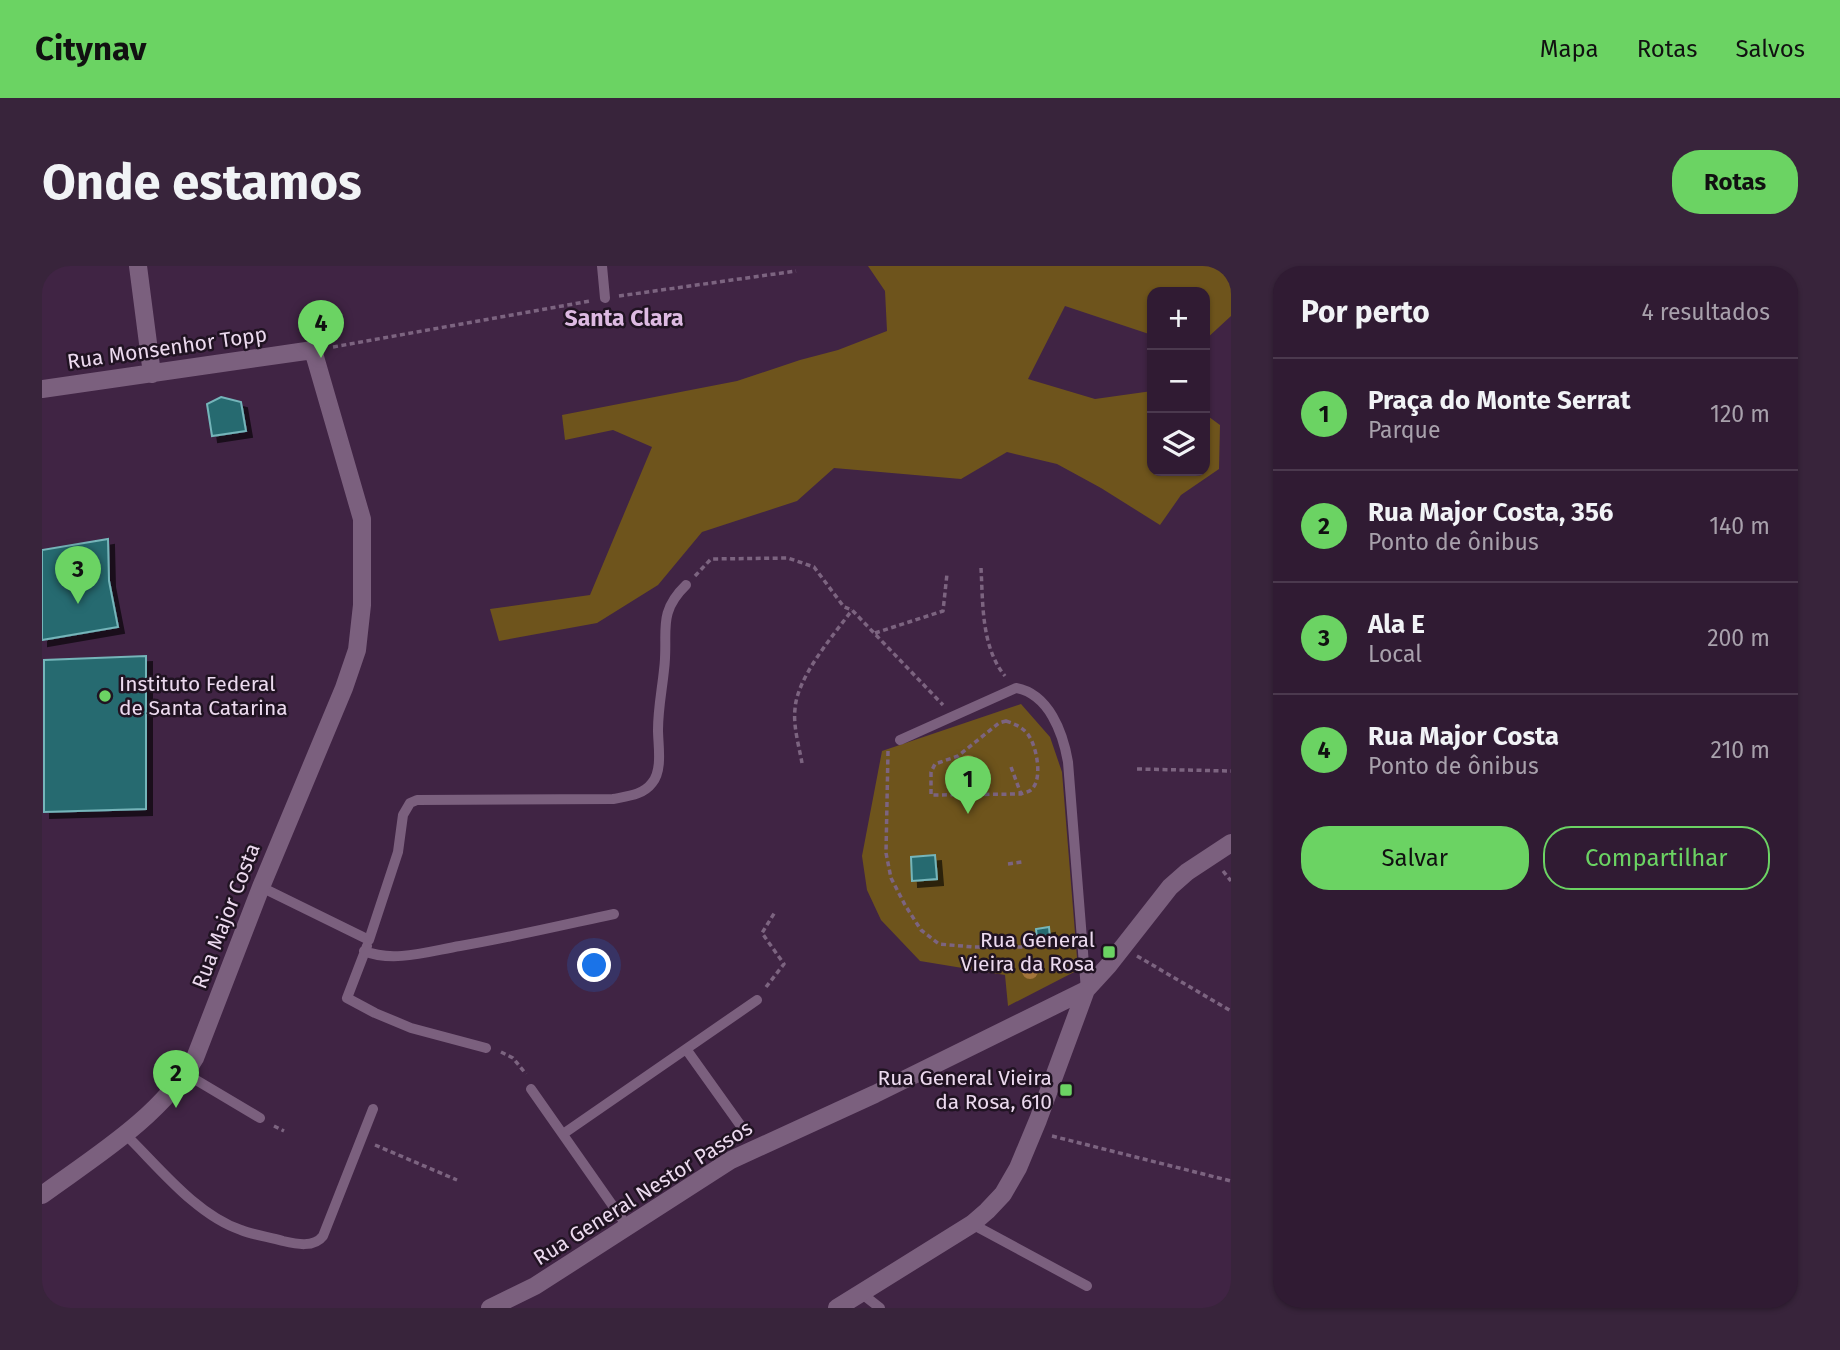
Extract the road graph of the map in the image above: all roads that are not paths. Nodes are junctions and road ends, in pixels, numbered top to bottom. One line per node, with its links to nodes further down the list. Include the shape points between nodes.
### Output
1 (138, 266): 5 (street)
2 (602, 266): 3 (lane)
3 (605, 298)
4 (313, 350): 5 (street, Rua Monsenhor Topp); 10 (street, Rua Major Costa, via 362,519 362,606 357,650 344,688)
5 (152, 374): 6 (street, Rua Monsenhor Topp)
6 (42, 389)
7 (686, 585): 12 (lane, via 674,597 665,619 658,769 651,785 637,794 613,799 410,803)
8 (900, 740): 14 (lane, via 1016,688 1038,698 1053,716 1065,744)
9 (1231, 843): 14 (street, via 1170,887)
10 (261, 887): 12 (lane); 18 (street, Rua Major Costa)
11 (614, 914): 13 (lane, via 414,954 374,956)
12 (369, 940): 13 (lane)
13 (364, 951): 16 (lane, via 347,998 411,1028)
14 (1086, 990): 26 (street, via 1018,1168 1003,1194); 27 (street, Rua General Nestor Passos, via 756,1147)
15 (757, 1000): 17 (lane)
16 (486, 1048)
17 (686, 1049): 22 (lane); 24 (lane)
18 (186, 1074): 21 (lane); 23 (street, Rua Major Costa)
19 (531, 1089): 24 (lane)
20 (373, 1109): 23 (lane, via 323,1236 308,1244 240,1230 220,1220 198,1206)
21 (260, 1118)
22 (741, 1126)
23 (125, 1134): 25 (street, Rua Major Costa)
24 (563, 1135): 27 (lane)
25 (42, 1195)
26 (972, 1224): 28 (lane); 29 (street)
27 (627, 1226): 30 (street, Rua General Nestor Passos, via 535,1286)
28 (1087, 1286)
29 (861, 1293): 31 (street); 32 (lane)
30 (490, 1308)
31 (837, 1308)
32 (880, 1308)

